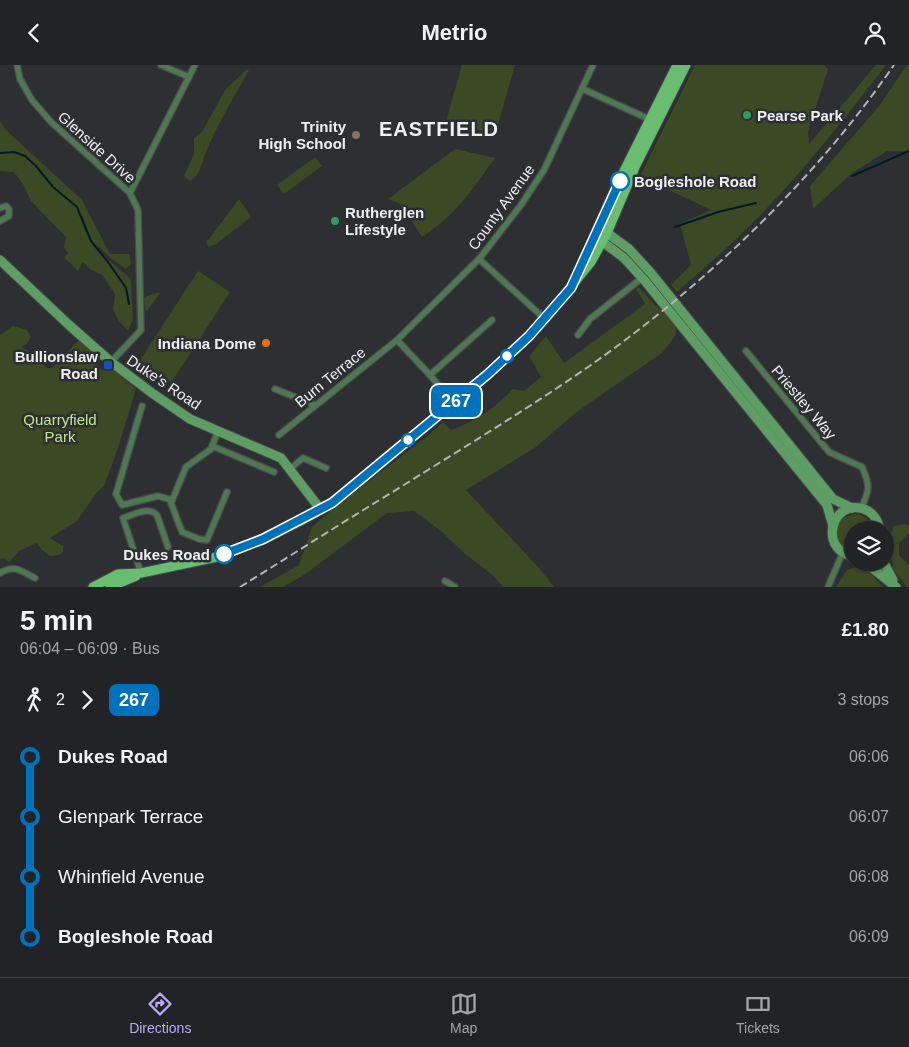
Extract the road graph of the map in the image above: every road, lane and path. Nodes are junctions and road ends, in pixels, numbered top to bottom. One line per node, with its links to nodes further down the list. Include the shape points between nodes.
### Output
1 (16, 65): 10 (street, Glenside Drive, via 32,100 51,122)
2 (161, 65): 7 (street)
3 (195, 65): 7 (street)
4 (593, 65): 8 (street, County Avenue)
5 (677, 65): 9 (main road)
6 (686, 65): 9 (main road)
7 (189, 77): 10 (street)
8 (583, 89): 9 (street); 14 (street, County Avenue, via 544,170)
9 (654, 121): 13 (main road)
10 (130, 193): 22 (street, Glenside Drive, via 138,210 142,330)
11 (0, 208): 12 (street, via 6,206 10,212)
12 (0, 221)
13 (601, 235): 16 (street); 17 (main road, via 571,288); 36 (street, via 629,249 652,273 833,499)
14 (479, 259): 17 (street); 20 (street, County Avenue)
15 (0, 260): 22 (street, Duke's Road)
16 (642, 278): 19 (street, via 590,319); 39 (street, via 827,505)
17 (545, 319): 25 (main road)
18 (492, 320): 23 (street)
19 (578, 335)
20 (397, 340): 23 (street); 26 (street, Burn Terrace)
21 (746, 351): 36 (street, Priestley Way, via 829,452 862,467 869,481 868,495)
22 (111, 362): 28 (street, Duke's Road, via 190,419)
23 (430, 375): 25 (street)
24 (275, 389): 26 (street)
25 (453, 403): 37 (main road)
26 (315, 405): 29 (street, Burn Terrace)
27 (142, 406): 35 (street, via 116,494 122,505 158,496)
28 (218, 431): 30 (street); 32 (street, Duke's Road, via 281,458)
29 (278, 435)
30 (212, 446): 33 (street); 35 (street, via 186,467)
31 (326, 468): 32 (street, via 303,458)
32 (290, 469): 37 (street, Duke's Road)
33 (274, 473)
34 (227, 492): 35 (street, via 207,540 182,532)
35 (172, 500)
36 (857, 508): 38 (street, via 869,511); 39 (street, via 840,514)
37 (321, 510): 45 (main road, via 263,539 217,557)
38 (877, 521)
39 (833, 526): 41 (street, via 834,541)
40 (168, 547): 45 (street, via 154,512 149,510 123,518)
41 (843, 552): 51 (street)
42 (876, 571): 52 (street)
43 (887, 571): 52 (street)
44 (0, 573): 46 (street, via 14,568)
45 (141, 573): 48 (main road, via 118,574); 49 (main road)
46 (35, 578)
47 (445, 581): 50 (street)
48 (93, 587)
49 (110, 587)
50 (454, 587)
51 (828, 587)
52 (897, 587)

